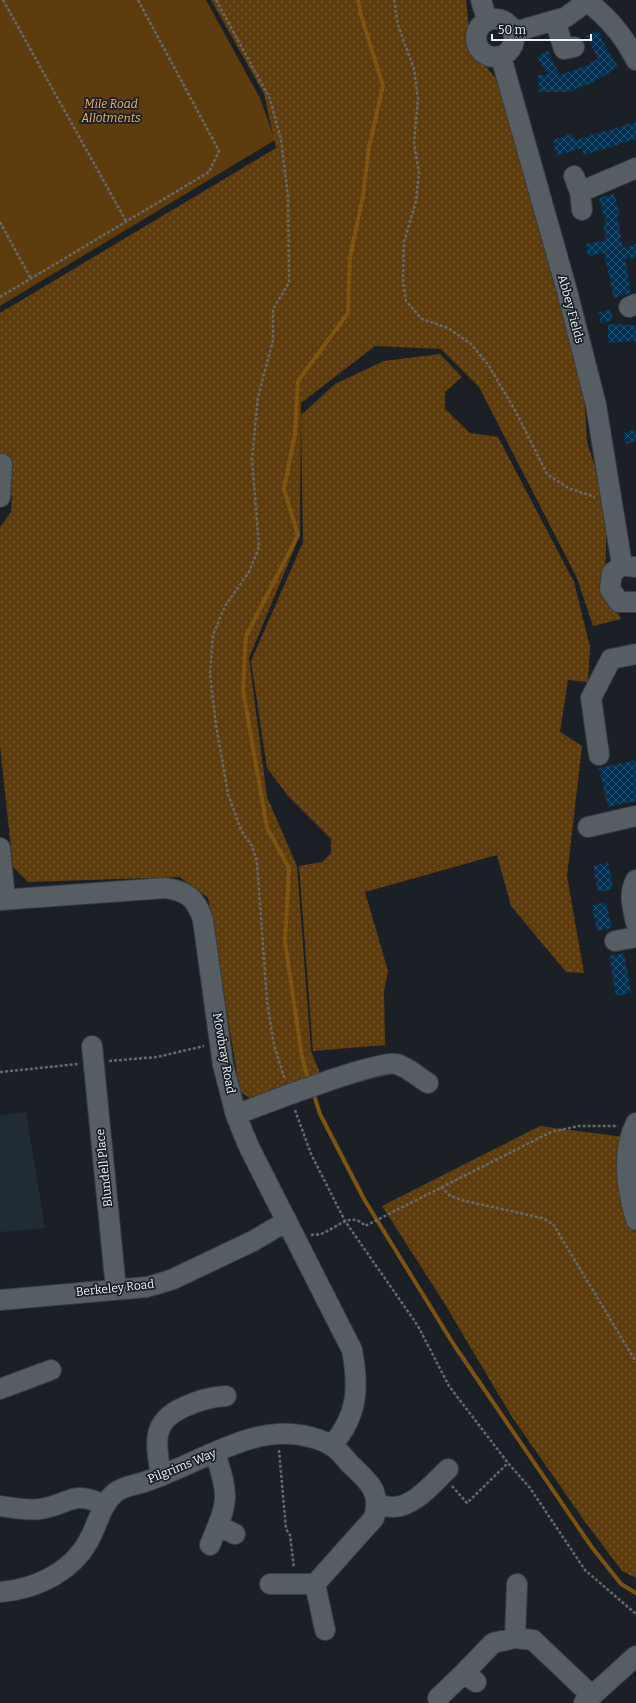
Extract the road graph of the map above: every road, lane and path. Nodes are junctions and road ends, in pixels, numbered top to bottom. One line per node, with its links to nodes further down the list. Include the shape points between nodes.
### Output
1 (3, 0): 15 (path)
2 (138, 0): 15 (path, via 219,151 209,172)
3 (216, 0): 36 (path, via 270,99 281,139 288,197 289,283 274,309 273,340 258,397 252,459 259,547 249,572 225,606 214,635 210,674 228,794 241,830 252,846 257,862 267,1001 274,1045)
4 (394, 0): 20 (path, via 398,25 414,69 418,99 414,143 418,173 416,201 404,242 403,281 406,302 422,319 448,328 471,344 489,366 516,412 547,474 568,488 594,497)
5 (481, 0): 8 (street)
6 (588, 1): 7 (street); 12 (street, via 625,39)
7 (561, 12): 9 (street); 10 (street, via 564,49)
8 (486, 20): 9 (street, via 503,20); 11 (street, via 477,30 476,44 486,56)
9 (514, 32): 11 (street, via 513,48)
10 (574, 47)
11 (501, 58): 20 (street, Abbey Fields, via 596,405)
12 (636, 60)
13 (636, 168): 14 (street)
14 (578, 193)
15 (126, 221): 17 (path)
16 (0, 222): 17 (path)
17 (31, 279): 18 (path)
18 (0, 297)
19 (2, 464): 21 (street)
20 (611, 494): 22 (street, Abbey Fields)
21 (0, 497)
22 (629, 566): 23 (street, via 612,573 610,589 618,602)
23 (636, 603)
24 (636, 654): 25 (street, via 611,659 591,698)
25 (599, 755)
26 (636, 816): 27 (street)
27 (588, 826)
28 (0, 848): 30 (street)
29 (636, 880): 31 (street, via 632,891)
30 (2, 899): 37 (street, Mowbray Road, via 165,888 180,890 190,897 199,907 203,920 223,1065)
31 (636, 923)
32 (636, 937): 33 (street)
33 (614, 941)
34 (92, 1046): 43 (street, Blundell Place)
35 (428, 1083): 36 (street, via 396,1064 327,1081)
36 (293, 1094): 37 (street); 41 (path, via 311,1154)
37 (236, 1115): 42 (street, Mowbray Road, via 249,1147)
38 (635, 1125): 39 (path, via 579,1126 551,1132); 40 (street, via 627,1155 627,1174 629,1196)
39 (441, 1187): 41 (path, via 366,1226 354,1219); 45 (path, via 449,1195 460,1200 542,1218 553,1224)
40 (636, 1220)
41 (345, 1221): 42 (path, via 321,1234); 52 (path, via 418,1326 449,1386)
42 (291, 1229): 43 (street, Berkeley Road, via 253,1241 171,1280 147,1287); 50 (street, Mowbray Road, via 352,1350 356,1370 351,1416)
43 (116, 1289): 44 (street, Berkeley Road)
44 (0, 1300)
45 (636, 1362)
46 (51, 1370): 47 (street)
47 (0, 1389)
48 (227, 1397): 54 (street, via 202,1399 168,1416 159,1430)
49 (277, 1433): 50 (street, Pilgrims Way, via 297,1434); 51 (street, Pilgrims Way, via 244,1440); 60 (path, via 286,1529 290,1535)
50 (332, 1445): 56 (street, Pilgrims Way, via 366,1479 375,1493)
51 (215, 1453): 54 (street, Pilgrims Way); 58 (street, via 226,1490 226,1530)
52 (508, 1463): 53 (path, via 467,1503 452,1486); 64 (path, via 530,1488 585,1570)
53 (448, 1470): 56 (street, via 413,1501 402,1506)
54 (161, 1476): 55 (street, Pilgrims Way, via 116,1492)
55 (104, 1505): 57 (street, via 84,1497 75,1497 41,1509); 63 (street, Pilgrims Way, via 84,1548 66,1567 33,1586)
56 (378, 1505): 61 (street, via 374,1518)
57 (0, 1506)
58 (210, 1545)
59 (270, 1584): 60 (street)
60 (295, 1584): 61 (street)
61 (315, 1584): 65 (street)
62 (517, 1584): 66 (street)
63 (0, 1592)
64 (636, 1614)
65 (325, 1630)
66 (514, 1638): 68 (street, via 493,1643 470,1678); 69 (street, via 533,1640)
67 (636, 1656): 69 (street)
68 (438, 1698)
69 (588, 1699)

